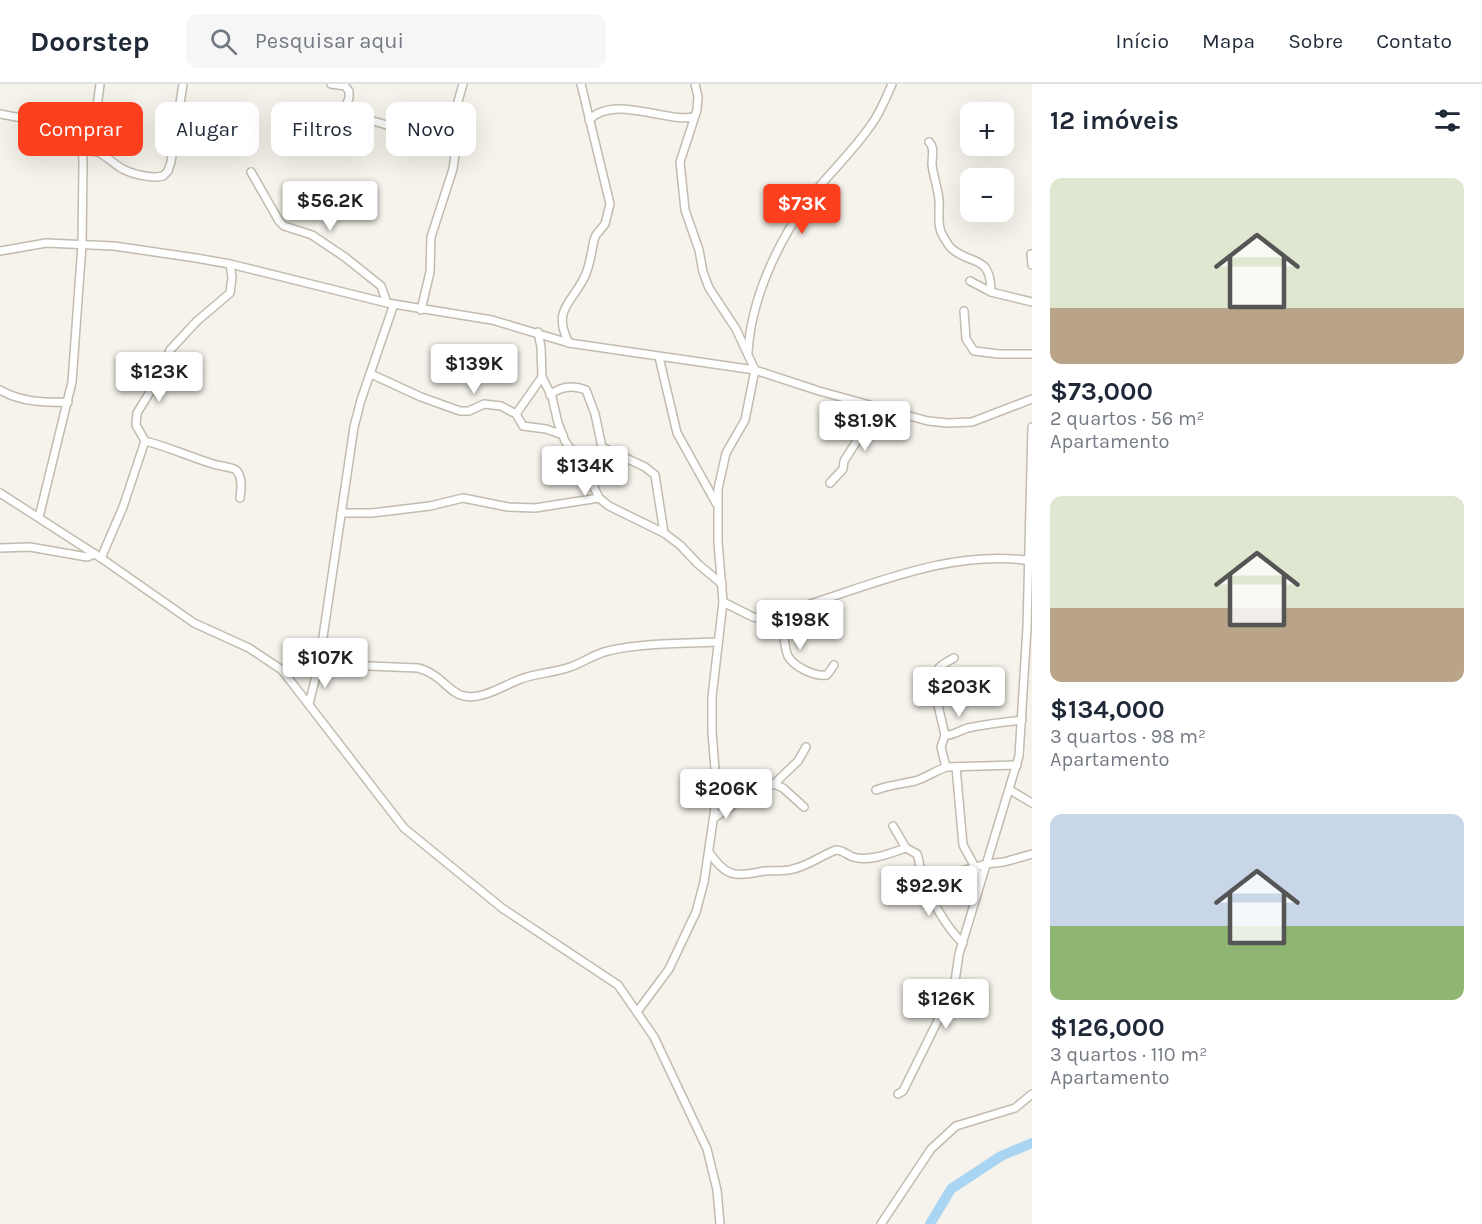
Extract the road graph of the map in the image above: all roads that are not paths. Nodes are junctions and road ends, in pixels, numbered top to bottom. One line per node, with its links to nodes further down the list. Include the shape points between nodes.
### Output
1 (100, 84): 8 (street)
2 (183, 84): 21 (street, via 171,162 164,176 129,171)
3 (331, 84): 17 (street, via 345,86 349,91 346,113)
4 (463, 84): 9 (street)
5 (581, 84): 10 (street)
6 (695, 84): 13 (street, via 698,97)
7 (892, 84): 40 (street, via 871,126 806,204 780,247 751,322)
8 (98, 102)
9 (457, 102)
10 (586, 103): 11 (street); 16 (street)
11 (603, 111): 15 (street, via 637,110); 16 (street)
12 (0, 114): 14 (street)
13 (694, 117): 15 (street); 18 (street)
14 (18, 118)
15 (686, 119): 18 (street)
16 (589, 120): 37 (street, via 610,208 596,235 583,280 564,309)
17 (386, 125)
18 (692, 126): 40 (street, via 680,162 686,210 709,288)
19 (929, 142): 30 (street, via 933,147 939,226 952,249 985,267)
20 (83, 156): 24 (street)
21 (106, 156)
22 (455, 156): 33 (street, via 431,237 430,272)
23 (252, 172): 32 (street, via 284,226 312,235 346,258 381,286)
24 (82, 245): 25 (street, via 46,243); 27 (street, via 114,246); 48 (street)
25 (0, 251)
26 (1031, 254): 28 (street)
27 (230, 264): 32 (street); 53 (street, via 230,293 170,350 137,413 136,425)
28 (1032, 265)
29 (970, 280): 30 (street)
30 (991, 292): 31 (street)
31 (1032, 302)
32 (391, 304): 33 (street); 43 (street)
33 (421, 310): 35 (street, via 492,320)
34 (964, 311): 39 (street, via 966,339 974,351)
35 (538, 332): 36 (street); 38 (street)
36 (551, 337): 37 (street); 38 (street)
37 (569, 343): 41 (street)
38 (541, 347): 44 (street)
39 (1032, 354)
40 (748, 355): 42 (street)
41 (659, 357): 42 (street); 58 (street, via 677,433)
42 (755, 370): 49 (street); 58 (street, via 745,420 726,453)
43 (371, 374): 50 (street, via 460,411 494,404); 59 (street, via 354,427)
44 (542, 377): 46 (street); 50 (street)
45 (0, 390): 48 (street, via 32,401)
46 (550, 395): 52 (street); 61 (street, via 564,387 586,390 602,447 655,475)
47 (1032, 399): 49 (street, via 972,422 959,423 928,421)
48 (68, 402): 60 (street)
49 (873, 406): 54 (street, via 843,469)
50 (516, 414): 52 (street, via 523,426)
51 (1032, 427): 64 (street)
52 (563, 435): 57 (street)
53 (146, 441): 56 (street, via 237,471); 63 (street, via 123,507)
54 (830, 483)
55 (0, 493): 60 (street)
56 (240, 498)
57 (599, 498): 59 (street, via 535,508 463,498 414,508); 61 (street)
58 (718, 505): 65 (street)
59 (341, 513): 70 (street)
60 (39, 517): 63 (street)
61 (664, 533): 65 (street)
62 (0, 548): 63 (street, via 30,547)
63 (98, 556): 72 (street, via 194,623 249,648)
64 (1030, 561): 67 (street, via 971,560 930,566 810,604 801,624); 74 (street)
65 (722, 584): 66 (street)
66 (723, 602): 67 (street); 68 (street)
67 (781, 627): 71 (street, via 789,656 795,663 822,676)
68 (718, 642): 70 (street, via 608,651 571,667 528,676 471,696 458,694 428,670 418,668); 80 (street, via 712,697)
69 (954, 658): 75 (street, via 941,666 937,674 936,694)
70 (318, 666): 72 (street); 73 (street)
71 (834, 666)
72 (282, 670): 73 (street)
73 (309, 704): 97 (street, via 404,828 502,908 618,985)
74 (1022, 720): 75 (street); 77 (street)
75 (945, 735): 78 (street, via 940,747)
76 (806, 747): 81 (street)
77 (1017, 765): 79 (street); 83 (street)
78 (946, 767): 79 (street); 82 (street, via 917,780)
79 (956, 767): 93 (street, via 963,845)
80 (716, 782): 84 (street); 87 (street)
81 (774, 784): 84 (street); 86 (street)
82 (876, 790)
83 (1010, 790): 85 (street); 92 (street)
84 (739, 801): 87 (street)
85 (1032, 803)
86 (804, 807)
87 (714, 818): 90 (street)
88 (892, 826): 89 (street)
89 (906, 848): 90 (street, via 858,858 836,850 796,868 742,876 726,872); 94 (street, via 917,855)
90 (709, 852): 97 (street, via 696,912 669,969)
91 (1032, 854): 92 (street)
92 (986, 864): 93 (street); 95 (street)
93 (975, 867): 94 (street, via 958,872); 95 (street)
94 (921, 873): 96 (street, via 954,934)
95 (980, 884): 96 (street)
96 (963, 943): 99 (street, via 954,988)
97 (637, 1012): 100 (street, via 654,1037 707,1149)
98 (1032, 1094): 101 (street, via 1015,1108 956,1126 931,1149)
99 (898, 1095)
100 (720, 1224)
101 (881, 1224)

